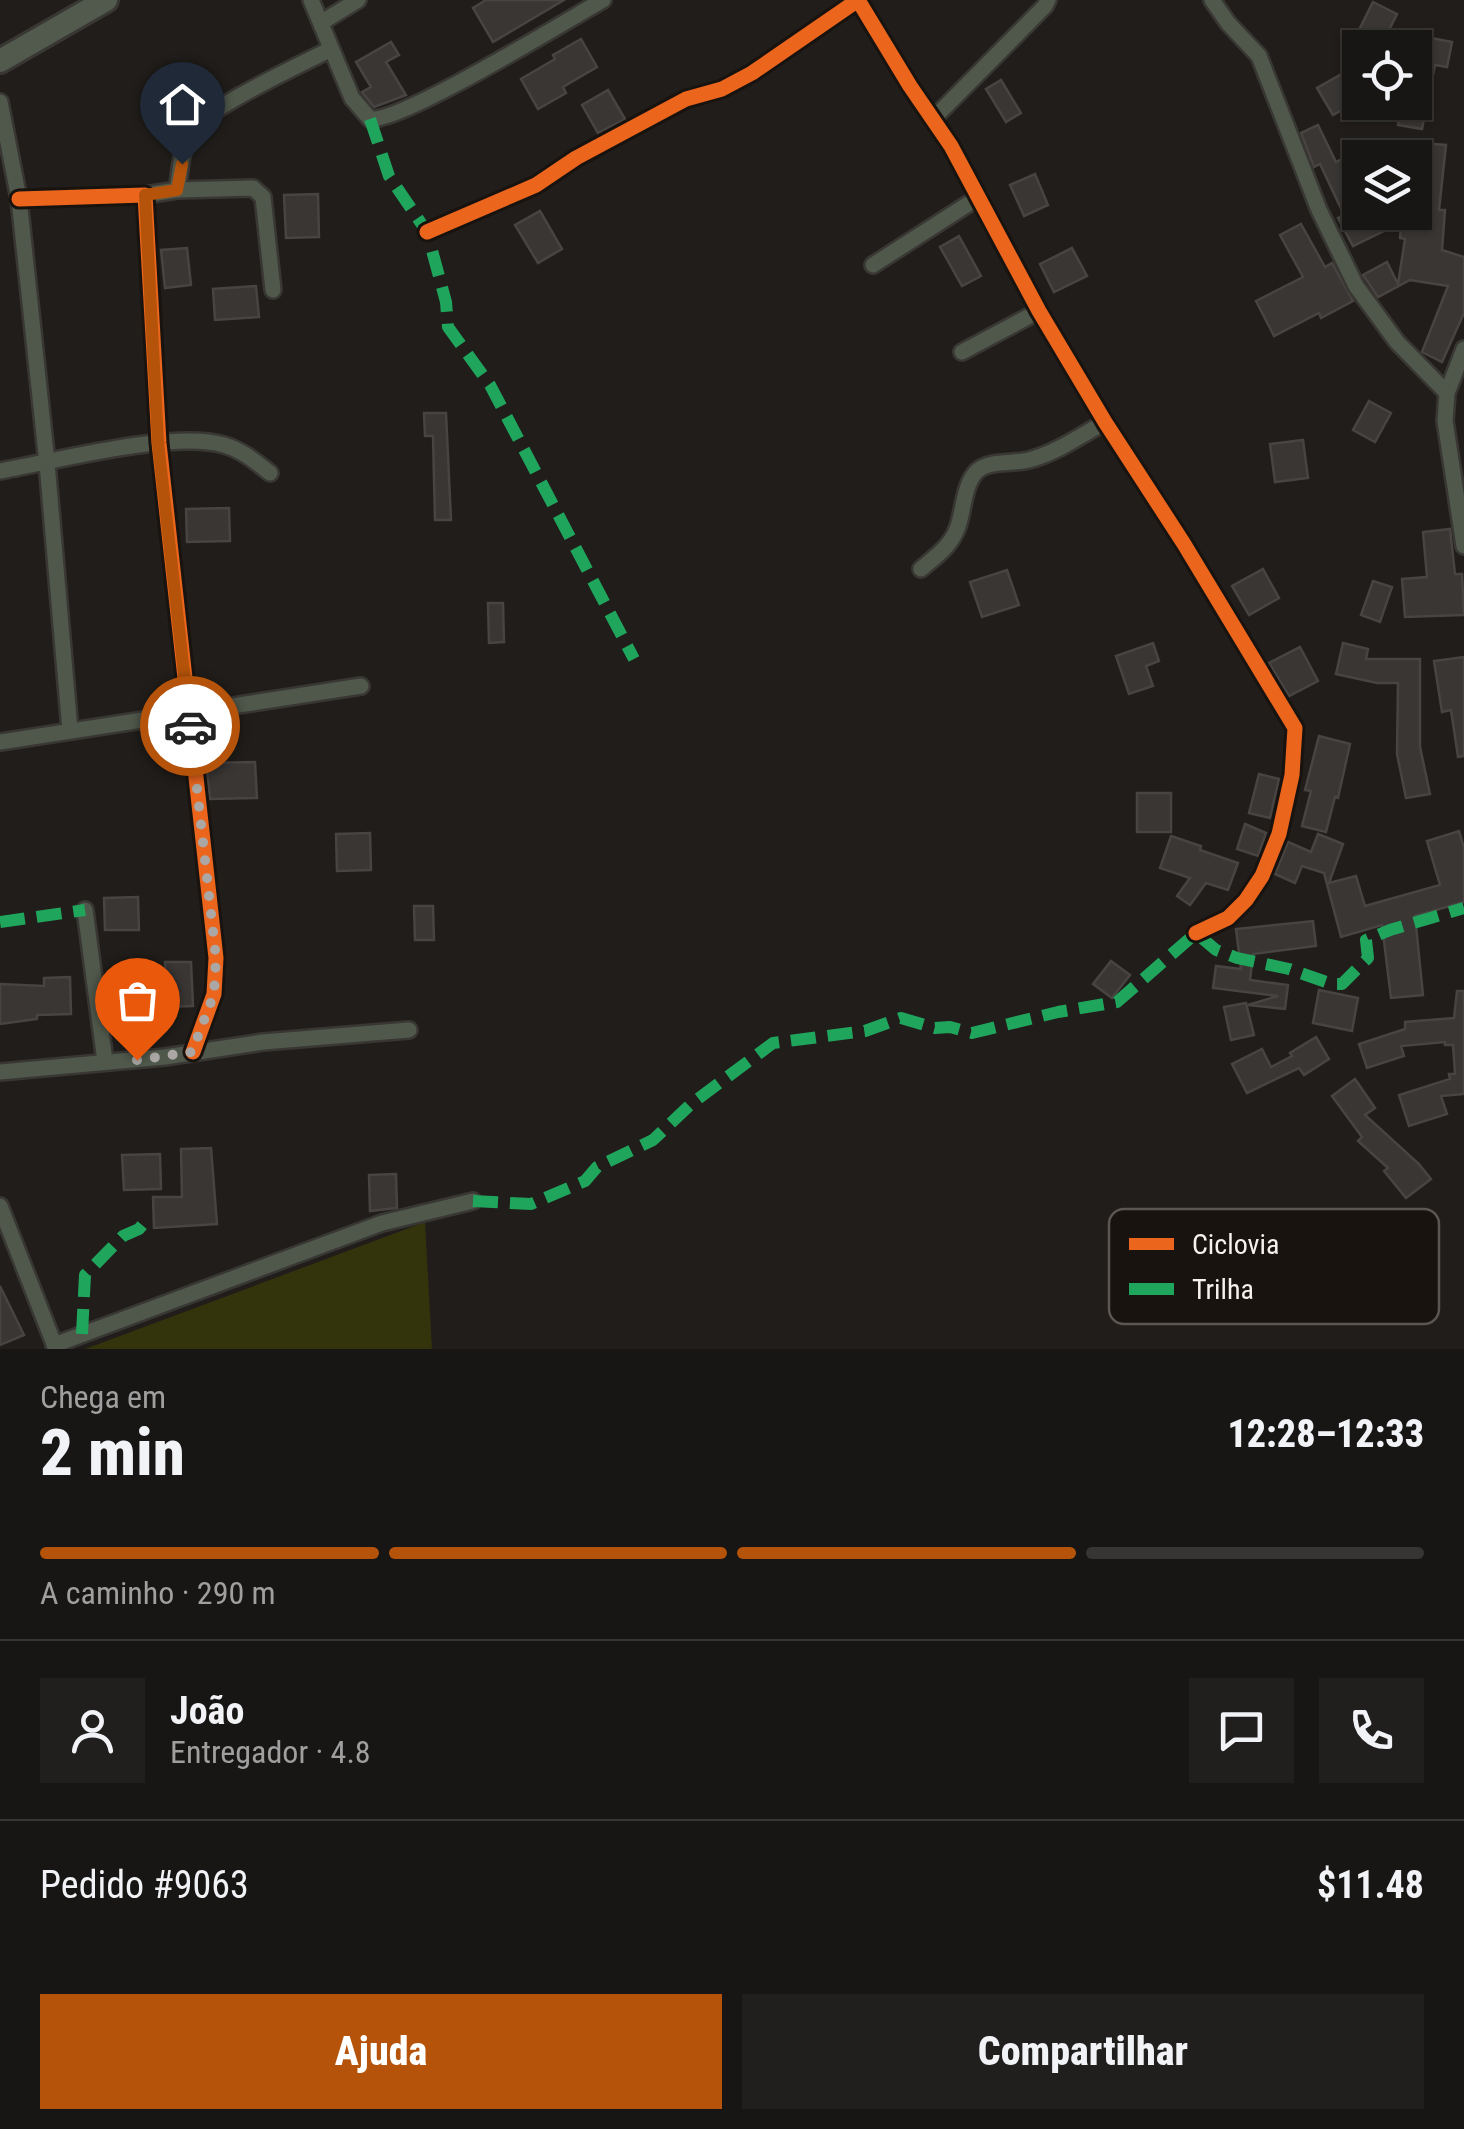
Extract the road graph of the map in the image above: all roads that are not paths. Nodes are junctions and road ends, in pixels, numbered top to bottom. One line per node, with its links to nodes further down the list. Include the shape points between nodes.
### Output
1 (106, 0): 9 (main road)
2 (311, 0): 7 (street)
3 (358, 0): 7 (street)
4 (603, 0): 8 (street, via 382,120 359,110)
5 (1048, 0): 11 (street)
6 (1212, 0): 22 (street, via 1260,56 1356,286 1397,342)
7 (322, 22): 8 (street)
8 (331, 49): 12 (street, via 195,126)
9 (0, 60)
10 (0, 102): 15 (street)
11 (934, 118): 14 (street); 16 (street, via 858,0 752,74 670,107 536,184)
12 (177, 190): 13 (street); 18 (street, via 244,186 263,196)
13 (145, 195): 15 (street); 24 (street)
14 (978, 197): 17 (street); 19 (street)
15 (19, 199): 25 (street)
16 (428, 232)
17 (873, 265)
18 (273, 290)
19 (1039, 310): 21 (street); 23 (street)
20 (1464, 349): 22 (street)
21 (962, 352)
22 (1447, 393): 28 (street, via 1448,457)
23 (1104, 422): 29 (street, via 1047,455 978,470 949,546); 35 (street, via 1295,728 1279,834 1262,876 1228,918)
24 (158, 443): 25 (street); 27 (street, via 228,446); 31 (street)
25 (47, 462): 26 (street); 32 (street)
26 (0, 471)
27 (270, 474)
28 (1464, 546)
29 (922, 569)
30 (362, 686): 31 (street)
31 (188, 710): 32 (street); 37 (street, via 216,972)
32 (70, 730): 33 (street)
33 (0, 742)
34 (85, 910): 38 (street)
35 (1196, 932)
36 (409, 1030): 37 (street)
37 (192, 1052): 38 (street)
38 (104, 1061): 39 (street)
39 (0, 1072)
40 (473, 1201): 43 (street, via 382,1223)
41 (0, 1206): 42 (street)
42 (7, 1251): 43 (street)
43 (55, 1347)

